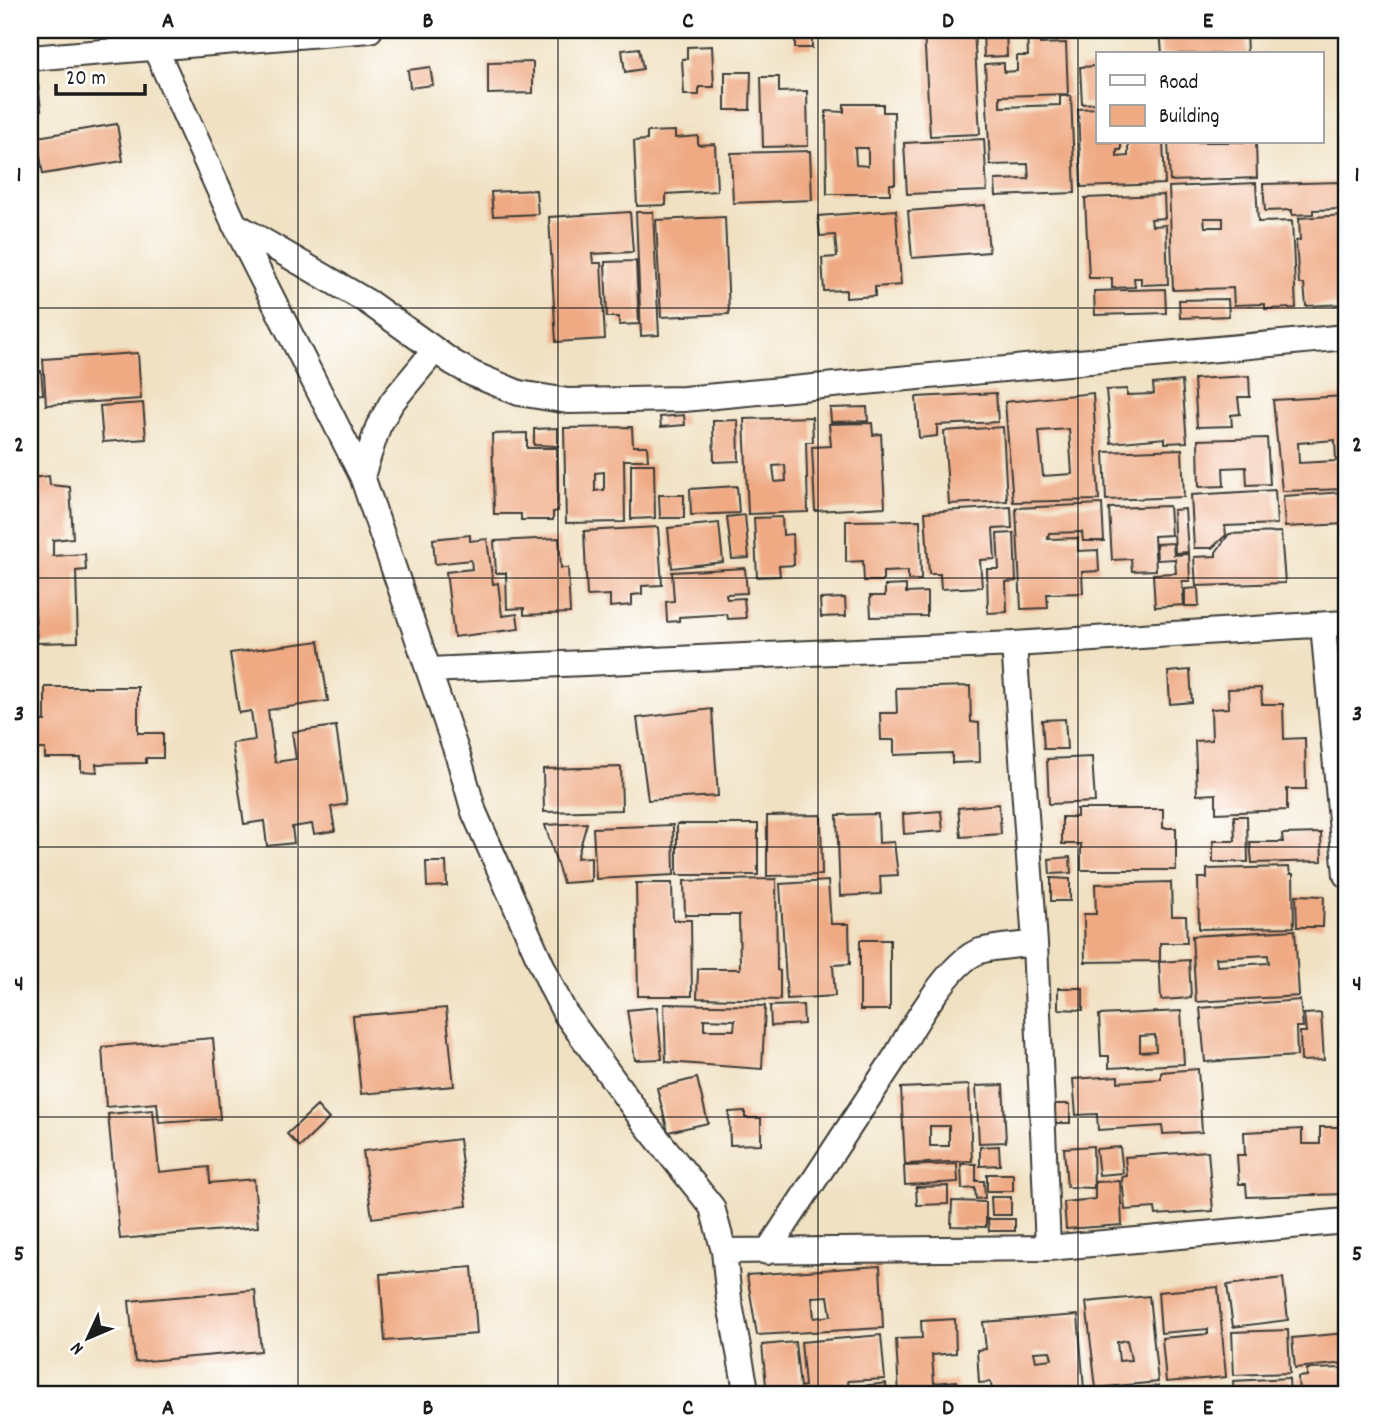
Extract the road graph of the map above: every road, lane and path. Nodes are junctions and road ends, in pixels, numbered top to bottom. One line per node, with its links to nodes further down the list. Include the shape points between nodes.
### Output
1 (370, 30): 2 (street)
2 (155, 48): 3 (street); 4 (street)
3 (30, 58)
4 (234, 223): 6 (street, via 368,302); 7 (street)
5 (1346, 337): 6 (street, via 684,399 568,401 519,393 473,374)
6 (435, 350): 7 (street, via 392,402)
7 (362, 476): 10 (street)
8 (1335, 624): 9 (street); 11 (street)
9 (1014, 644): 10 (street); 12 (street)
10 (429, 670): 15 (street, via 474,812 552,988 644,1122 712,1207)
11 (1346, 875)
12 (1035, 943): 14 (street); 16 (street, via 979,951 959,965 915,1021)
13 (1346, 1221): 14 (street)
14 (1048, 1248): 16 (street)
15 (724, 1251): 16 (street); 17 (street)
16 (767, 1252)
17 (747, 1395)

